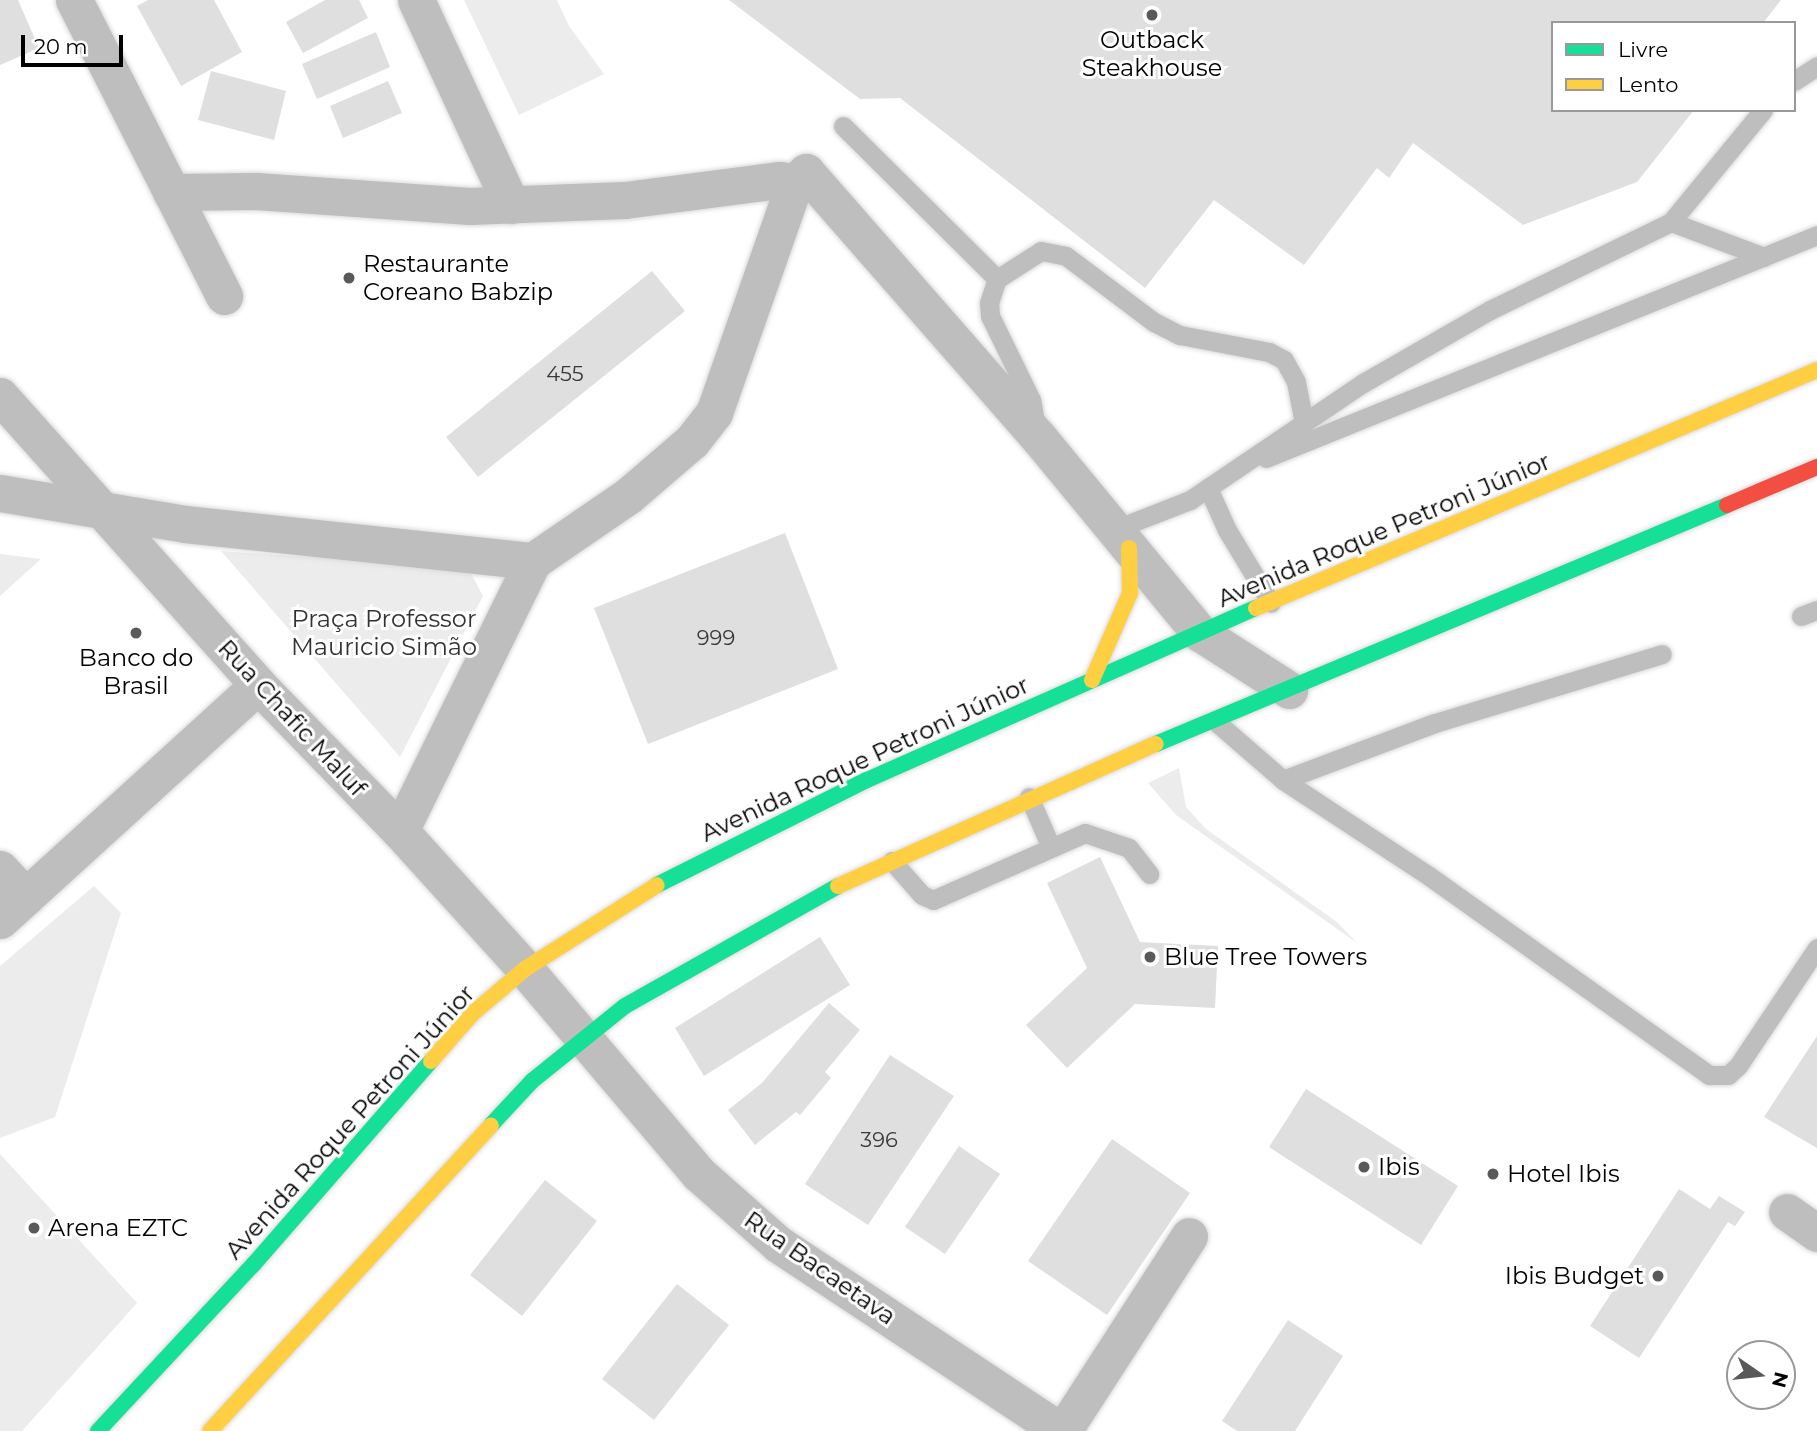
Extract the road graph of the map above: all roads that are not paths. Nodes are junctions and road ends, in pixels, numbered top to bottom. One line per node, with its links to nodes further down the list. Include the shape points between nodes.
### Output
1 (74, 0): 8 (street)
2 (416, 0): 9 (street)
3 (1817, 66): 4 (lane)
4 (1796, 80)
5 (1761, 112): 10 (lane)
6 (843, 126): 13 (lane)
7 (801, 177): 9 (street, via 625,201); 18 (street); 25 (street, via 714,413 692,441 628,496)
8 (171, 192): 9 (street); 14 (street)
9 (511, 205)
10 (1671, 222): 12 (lane); 17 (lane, via 1490,310)
11 (1817, 235): 12 (lane)
12 (1764, 257): 20 (lane)
13 (997, 279): 17 (lane, via 1041,251 1066,256 1154,322 1180,335 1269,352 1284,360 1296,382); 18 (lane, via 990,316 1031,400)
14 (224, 296)
15 (1817, 370): 26 (main road, Avenida Roque Petroni Júnior)
16 (0, 396): 23 (street, Rua Chafic Maluf)
17 (1304, 423): 20 (lane)
18 (1039, 438): 24 (street)
19 (1817, 467): 31 (main road)
20 (1230, 473): 21 (lane)
21 (1208, 488): 24 (lane); 26 (lane, via 1227,530)
22 (0, 493): 23 (street)
23 (103, 509): 25 (street, via 185,524); 30 (street, Rua Chafic Maluf)
24 (1121, 539): 27 (street); 29 (main road, via 1130,593)
25 (533, 561): 35 (street)
26 (1271, 603): 27 (main road, Avenida Roque Petroni Júnior)
27 (1200, 633): 29 (main road, Avenida Roque Petroni Júnior); 31 (street)
28 (1662, 654): 33 (lane, via 1434,723)
29 (1092, 680): 42 (main road, Avenida Roque Petroni Júnior, via 867,780 680,871)
30 (258, 685): 35 (street, Rua Chafic Maluf); 40 (street)
31 (1289, 690): 32 (main road)
32 (1215, 721): 33 (lane); 34 (main road)
33 (1283, 780): 41 (lane, via 1429,876 1709,1075 1728,1075 1738,1066)
34 (1029, 797): 36 (lane); 37 (main road)
35 (400, 831): 42 (street, Rua Chafic Maluf)
36 (1051, 847): 37 (lane, via 933,900 922,895); 39 (lane, via 1086,833 1110,838 1129,848)
37 (892, 861): 43 (main road, via 756,929 625,1006)
38 (0, 869): 40 (street)
39 (1149, 874)
40 (13, 909)
41 (1817, 948)
42 (525, 970): 43 (street, Rua Chafic Maluf); 47 (main road, Avenida Roque Petroni Júnior, via 472,1014)
43 (583, 1039): 50 (main road, via 532,1081); 51 (street, Rua Bacaetava, via 699,1174 778,1244)
44 (1787, 1212): 45 (street)
45 (1817, 1233)
46 (1189, 1236): 51 (street)
47 (253, 1265): 48 (main road); 49 (main road, Avenida Roque Petroni Júnior)
48 (164, 1387)
49 (98, 1431)
50 (211, 1431)
51 (1061, 1431)

